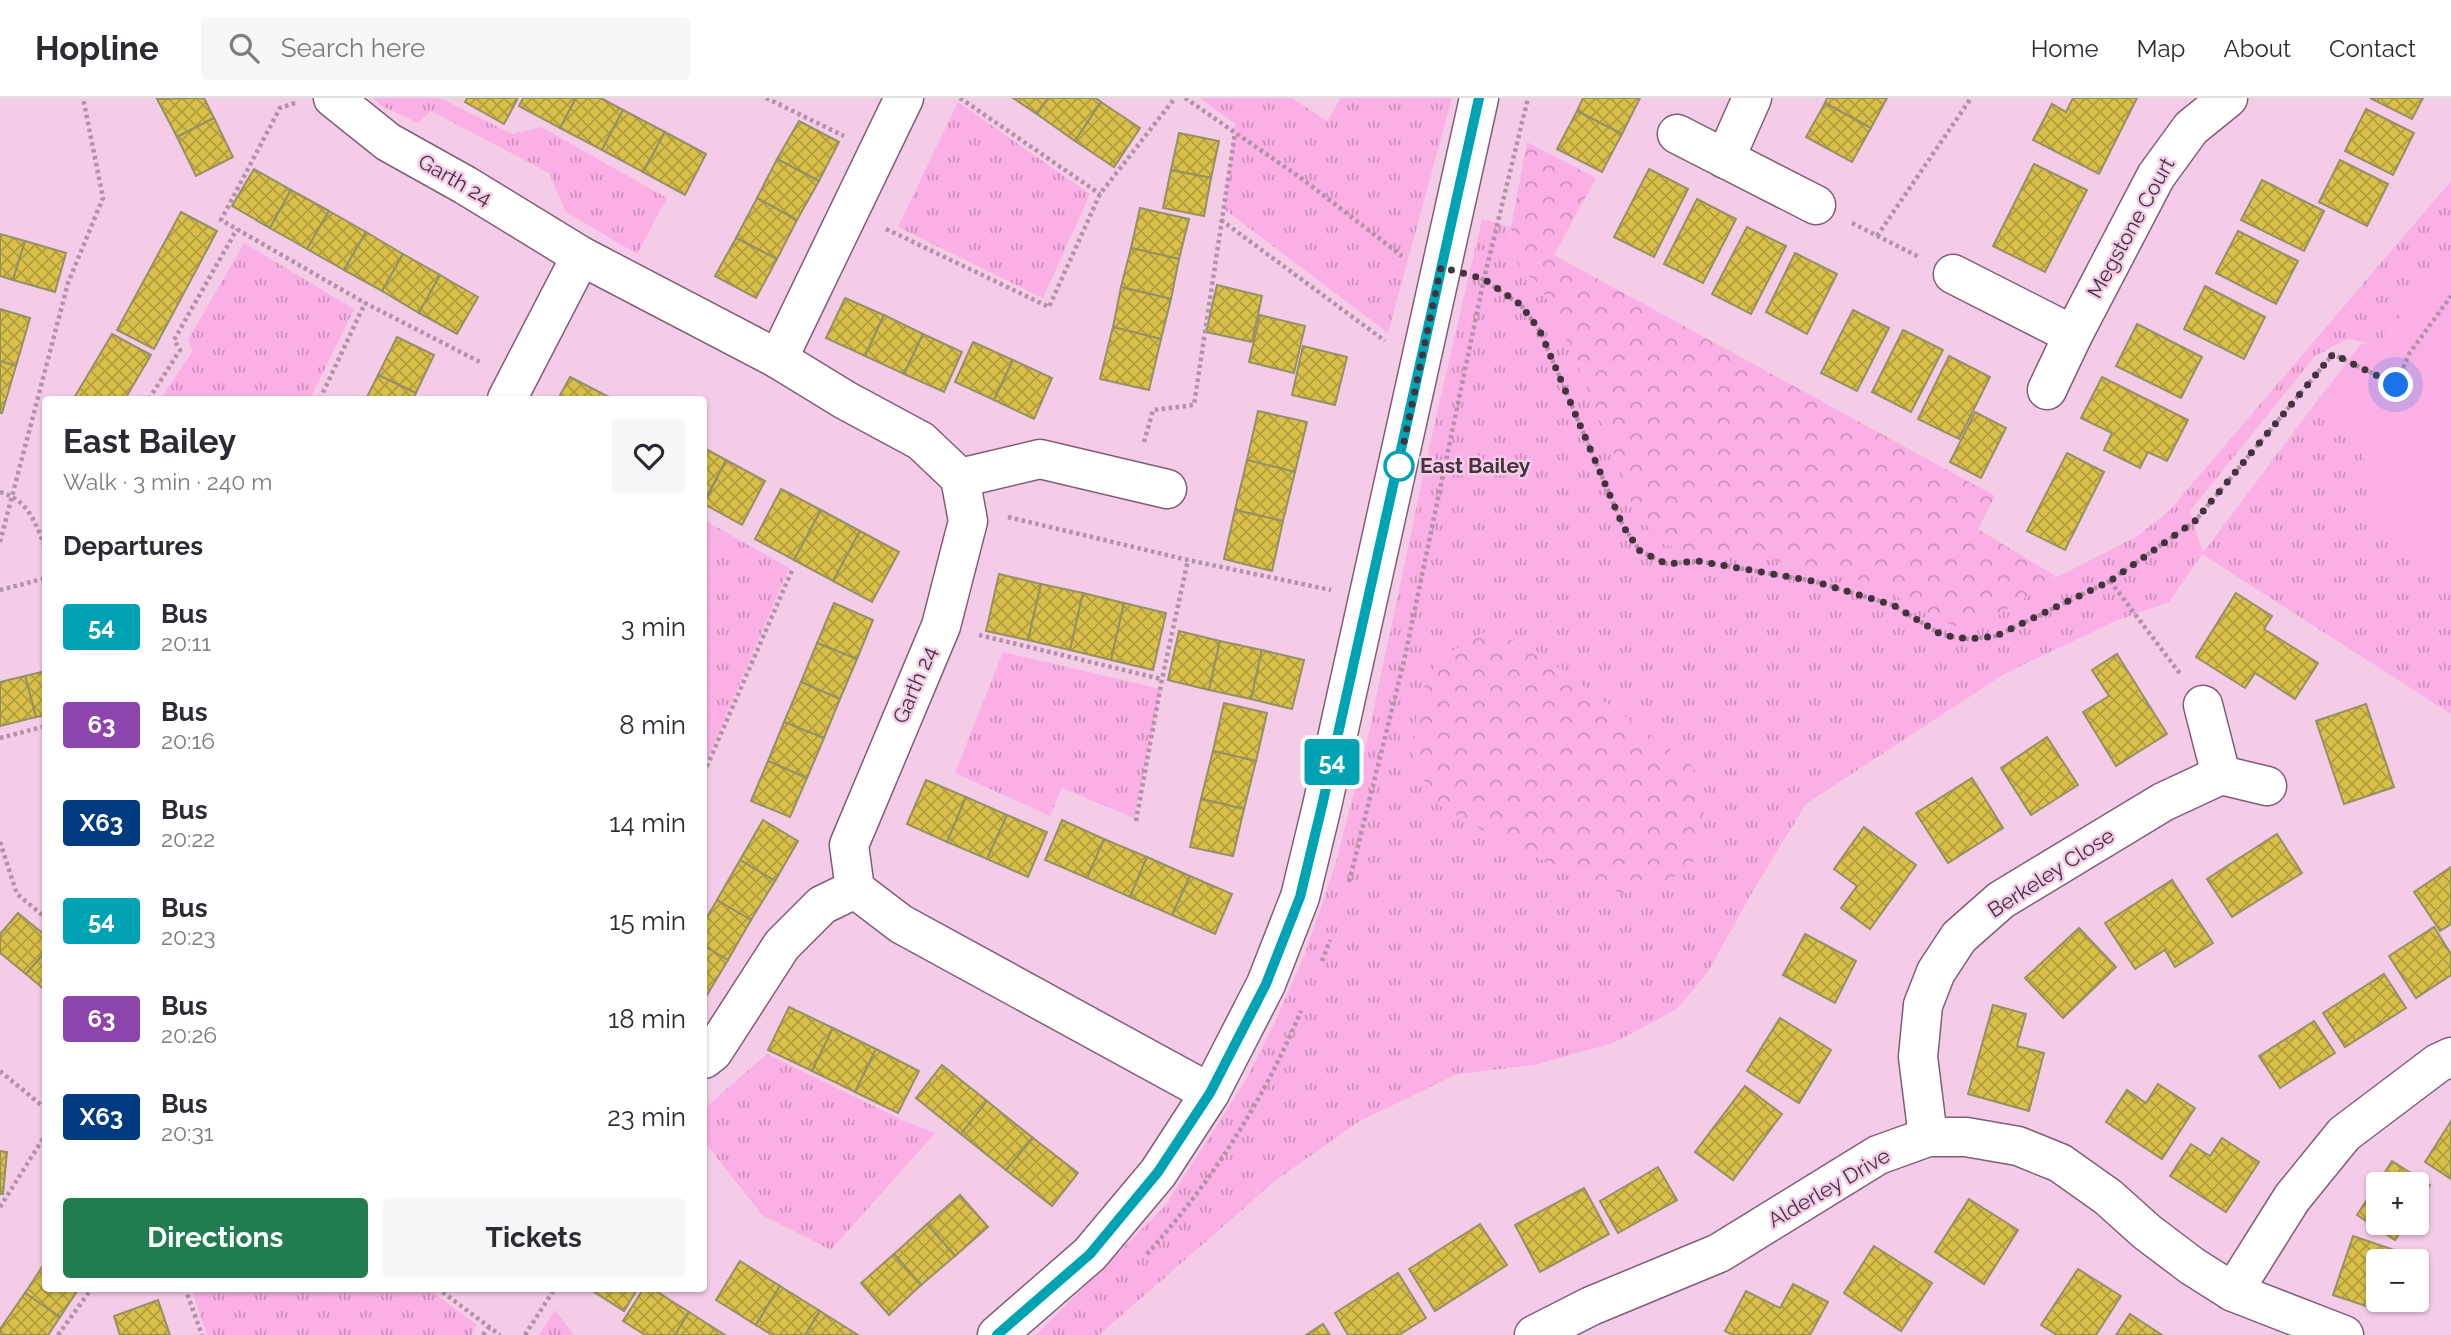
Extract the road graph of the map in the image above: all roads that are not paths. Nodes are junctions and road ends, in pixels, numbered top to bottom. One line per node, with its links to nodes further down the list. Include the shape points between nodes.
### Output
1 (904, 98): 12 (street)
2 (1479, 98): 23 (street, via 1300,897 1266,984)
3 (1752, 98): 7 (street)
4 (2228, 98): 11 (street, Megstone Court, via 2191,128 2156,176)
5 (317, 100): 9 (street, Garth 24)
6 (1677, 134): 7 (street)
7 (1725, 159): 8 (street)
8 (1816, 205)
9 (581, 256): 12 (street, Garth 24); 13 (street)
10 (1953, 274): 11 (street)
11 (2073, 335): 14 (street, Megstone Court)
12 (778, 359): 15 (street, Garth 24, via 921,441)
13 (512, 390)
14 (2048, 390)
15 (960, 478): 16 (street, via 1040,459); 20 (street, Garth 24, via 968,521 941,626 849,845)
16 (1150, 485)
17 (2203, 705): 18 (street)
18 (2221, 775): 19 (street); 24 (street, Berkeley Close, via 2164,802 2001,900 1959,937 1936,972 1923,1005 1918,1057)
19 (2267, 786)
20 (855, 889): 21 (street, via 822,905 782,945); 23 (street, via 901,924)
21 (707, 1057)
22 (2451, 1057): 25 (street, via 2344,1134 2292,1198)
23 (1210, 1093): 27 (street, via 1158,1172 1090,1254)
24 (1928, 1137): 25 (street, Alderley Drive, via 1966,1137 2018,1146 2060,1163 2108,1196 2192,1266); 26 (street, Alderley Drive, via 1878,1155)
25 (2234, 1292): 29 (street, Alderley Drive)
26 (1598, 1321): 28 (street, Alderley Drive)
27 (997, 1335)
28 (1534, 1335)
29 (2344, 1335)

